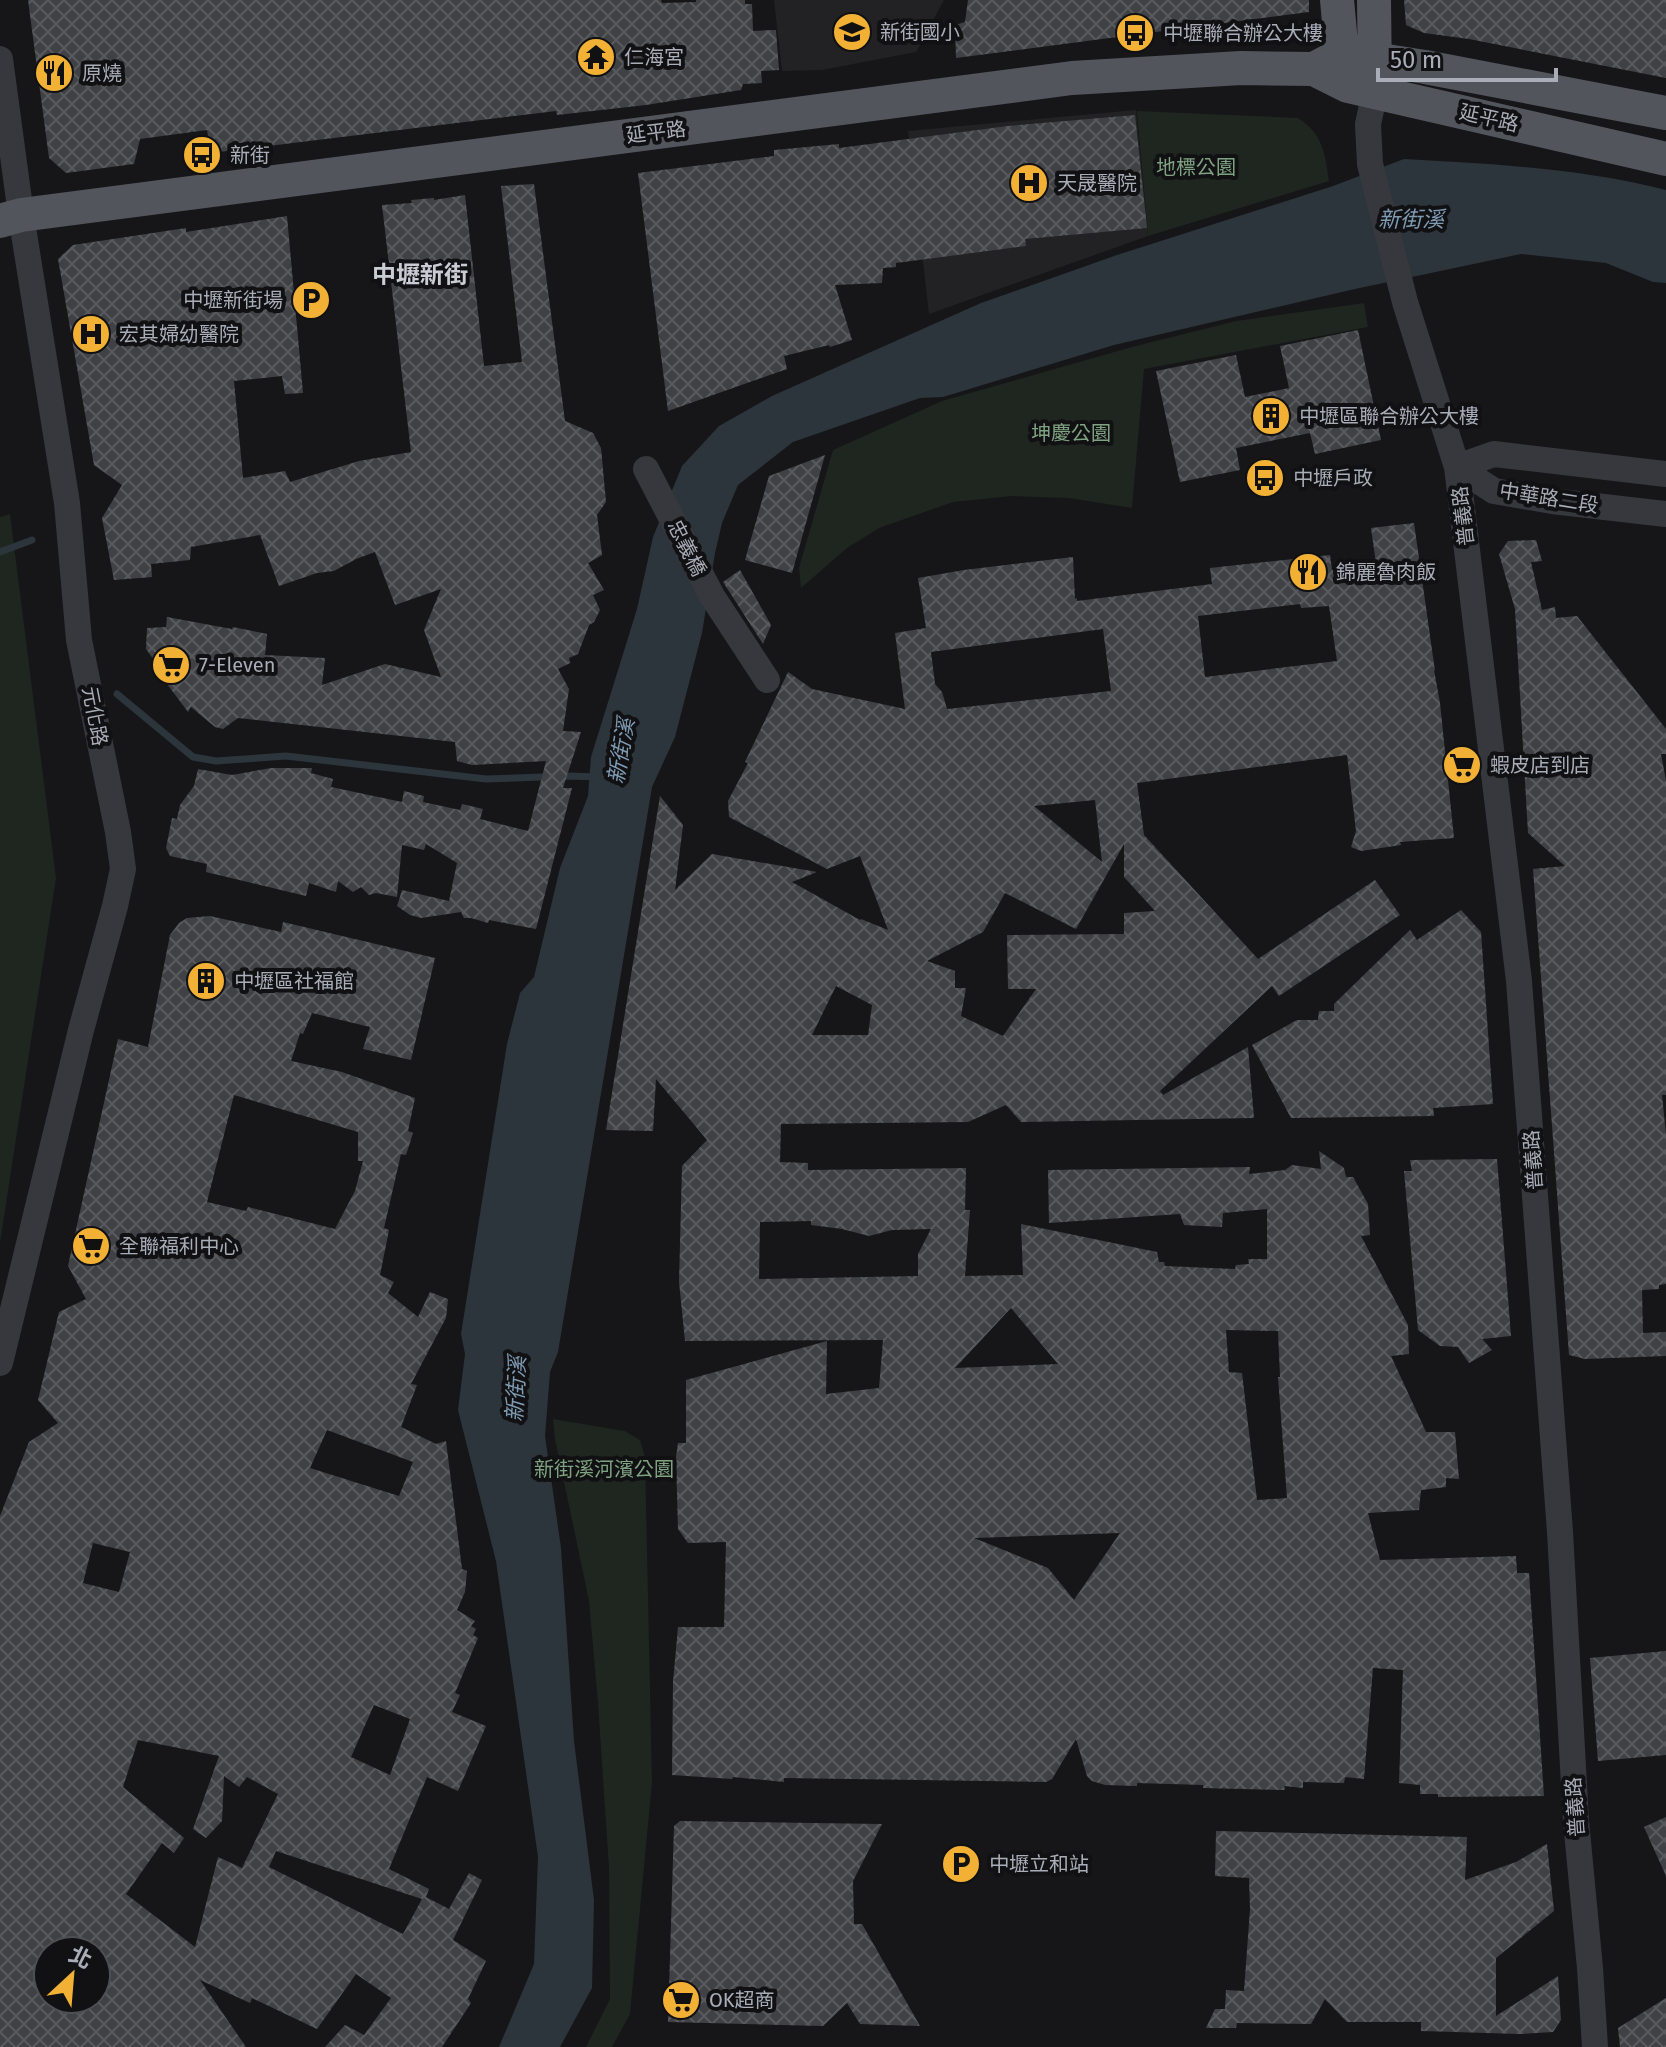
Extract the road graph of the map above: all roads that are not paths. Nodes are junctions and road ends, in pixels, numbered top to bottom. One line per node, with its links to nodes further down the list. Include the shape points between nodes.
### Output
1 (1337, 0): 5 (main road)
2 (1374, 0): 3 (main road)
3 (1376, 58): 5 (main road); 6 (main road, 延平路)
4 (0, 59): 8 (street, 元化路)
5 (1349, 85): 7 (main road, 延平路); 8 (main road, 延平路, via 1241,68 1072,78); 9 (street, 普義路, via 1400,284)
6 (1666, 113)
7 (1666, 159)
8 (11, 218): 14 (street, 元化路, via 67,503 79,640 123,869)
9 (1457, 467): 11 (street, 中華路二段, via 1494,454); 12 (street, 中華路二段, via 1494,491); 15 (street, 普義路, via 1519,981)
10 (646, 469): 13 (street, 忠義橋, via 712,596)
11 (1666, 474)
12 (1666, 514)
13 (767, 680)
14 (0, 1363)
15 (1595, 2047)

